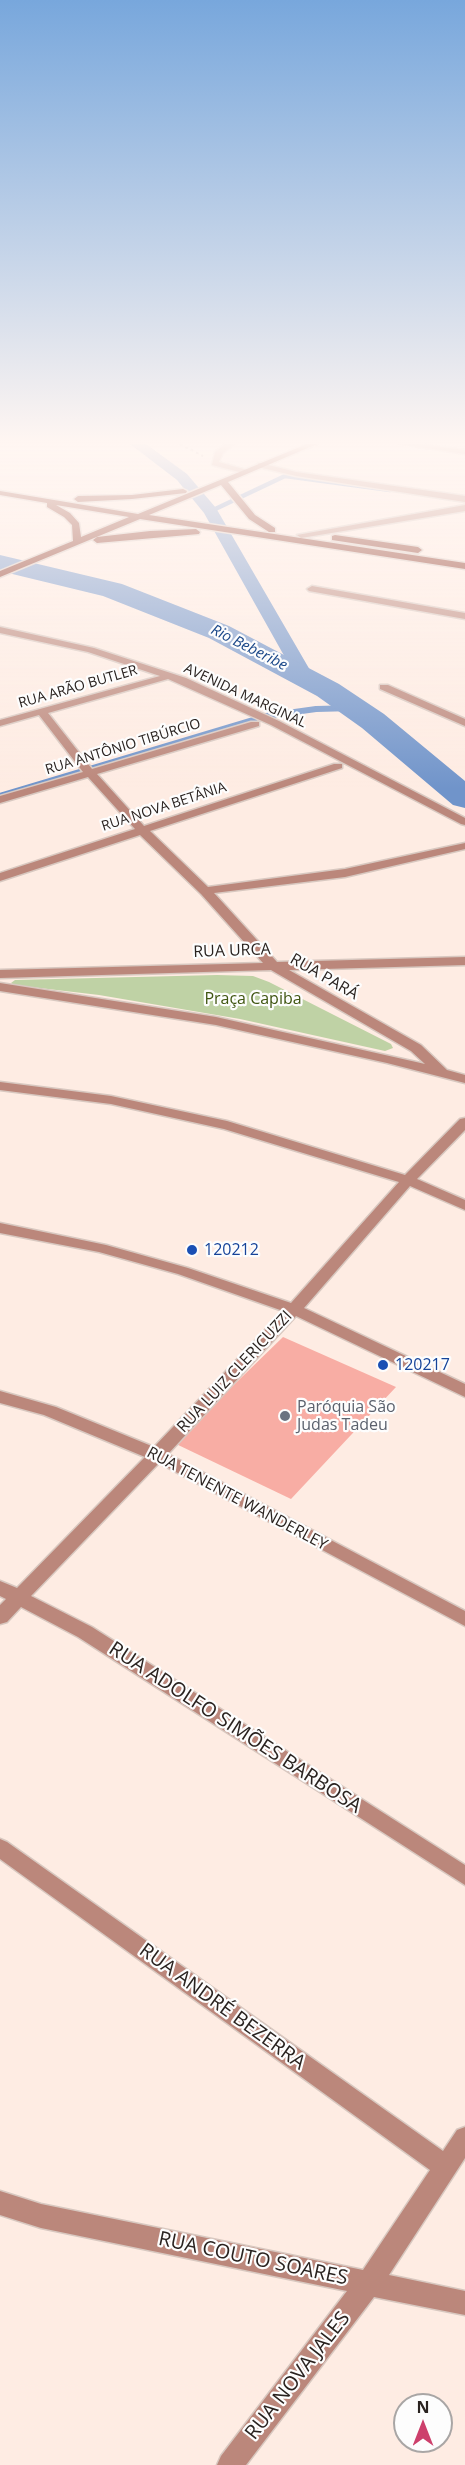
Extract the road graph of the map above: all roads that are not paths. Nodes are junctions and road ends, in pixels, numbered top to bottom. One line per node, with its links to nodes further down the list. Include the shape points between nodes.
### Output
1 (37, 559): 4 (main road)
2 (440, 559): 3 (main road)
3 (465, 566)
4 (0, 574)
5 (312, 589): 6 (street)
6 (465, 616)
7 (0, 630): 17 (street, AVENIDA MARGINAL, via 91,650 182,680 276,723)
8 (164, 678): 10 (street, RUA ARÃO BUTLER)
9 (384, 687): 12 (street)
10 (41, 711): 11 (street, RUA ARÃO BUTLER); 15 (street, RUA PARÁ)
11 (0, 723)
12 (465, 723)
13 (255, 724): 15 (street, RUA ANTÔNIO TIBÚRCIO)
14 (338, 766): 18 (street, RUA NOVA BETÂNIA)
15 (88, 770): 16 (street, RUA ANTÔNIO TIBÚRCIO); 18 (street, RUA PARÁ)
16 (0, 800)
17 (465, 822)
18 (142, 830): 20 (street, RUA NOVA BETÂNIA); 21 (street, RUA PARÁ)
19 (465, 846): 21 (street, via 345,873)
20 (0, 877)
21 (206, 891): 23 (street, RUA PARÁ)
22 (465, 961): 23 (street, RUA URCA)
23 (273, 966): 24 (street, RUA URCA); 26 (street, RUA PARÁ, via 416,1048)
24 (0, 974)
25 (0, 987): 26 (street, via 216,1021)
26 (442, 1073): 27 (street)
27 (465, 1079)
28 (0, 1086): 30 (street, via 111,1100 227,1125)
29 (465, 1122): 30 (street, RUA LUIZ CLERICUZZI)
30 (408, 1180): 31 (street); 33 (street, RUA LUIZ CLERICUZZI)
31 (465, 1206)
32 (0, 1228): 33 (street, via 101,1248)
33 (294, 1309): 34 (street); 36 (street, RUA LUIZ CLERICUZZI)
34 (465, 1390)
35 (0, 1397): 36 (street, RUA TENENTE WANDERLEY, via 50,1411)
36 (157, 1455): 38 (street, RUA LUIZ CLERICUZZI); 40 (street, RUA TENENTE WANDERLEY)
37 (0, 1588): 38 (street, RUA ADOLFO SIMÕES BARBOSA)
38 (19, 1596): 39 (street, RUA LUIZ CLERICUZZI); 42 (street, RUA ADOLFO SIMÕES BARBOSA, via 94,1638)
39 (0, 1617)
40 (465, 1619)
41 (0, 1848): 44 (street, RUA ANDRÉ BEZERRA)
42 (465, 1876)
43 (465, 2138): 44 (street, RUA NOVA JALES)
44 (444, 2166): 46 (street, RUA NOVA JALES)
45 (0, 2203): 46 (street, RUA COUTO SOARES, via 41,2216)
46 (369, 2283): 47 (street, RUA COUTO SOARES); 48 (street, RUA NOVA JALES)
47 (465, 2303)
48 (230, 2465)

